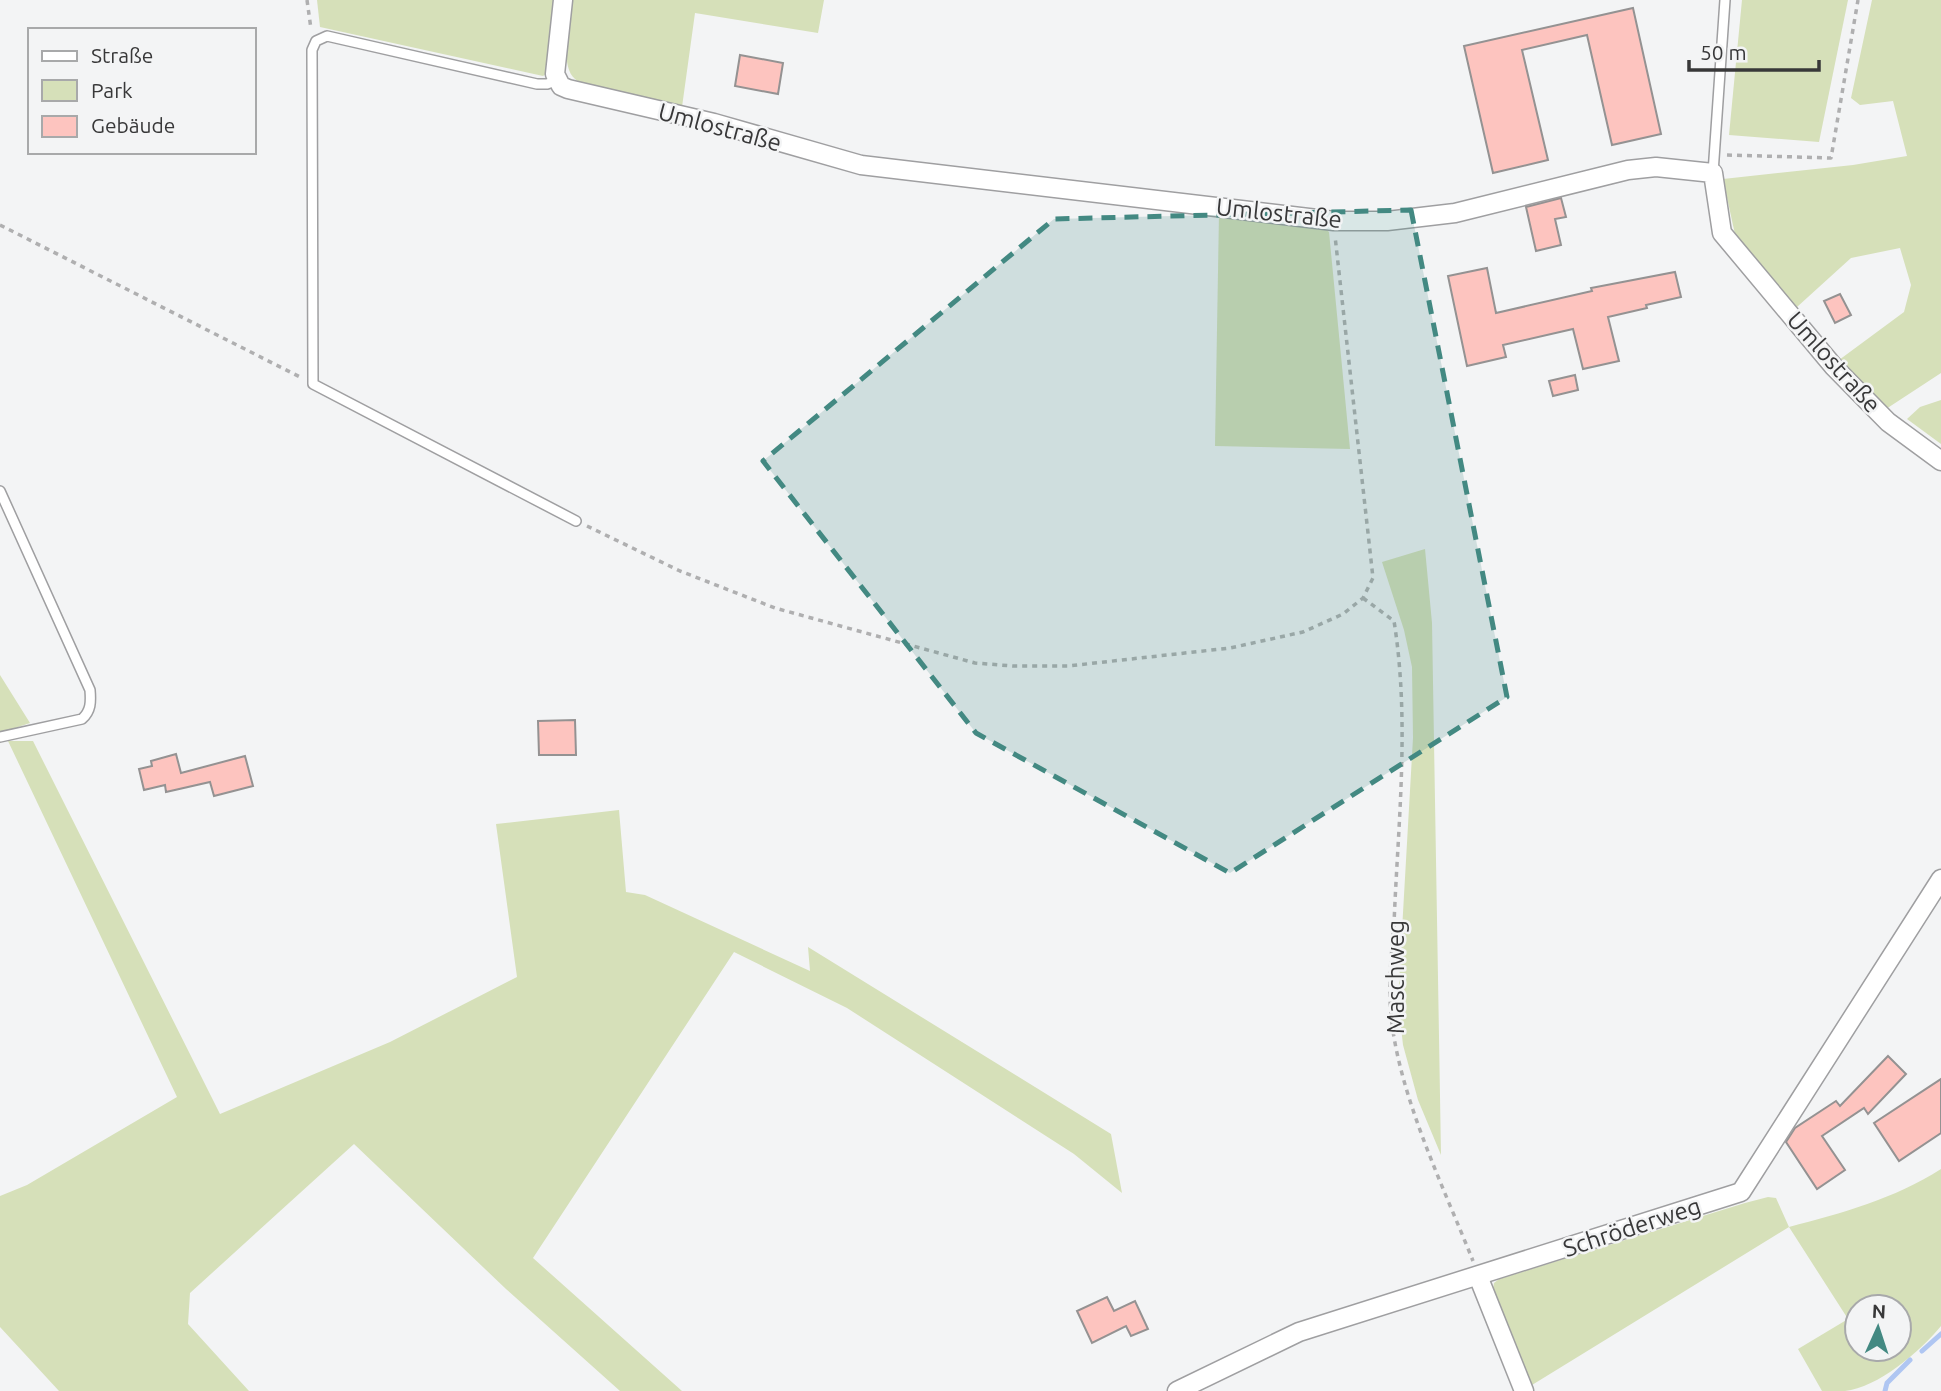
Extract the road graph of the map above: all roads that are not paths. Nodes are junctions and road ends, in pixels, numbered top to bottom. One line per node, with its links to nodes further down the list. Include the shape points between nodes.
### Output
1 (563, 0): 3 (street)
2 (1725, 0): 4 (lane)
3 (558, 80): 4 (street, Umlostraße, via 568,89 714,123 861,165 1334,221 1455,213 1628,170 1656,167); 7 (lane, via 537,84 327,36 316,41 312,50 313,384)
4 (1713, 173): 5 (street, Umlostraße, via 1722,233 1833,367 1888,422)
5 (1941, 461)
6 (0, 491): 8 (lane, via 90,690 91,702 82,719)
7 (576, 521)
8 (0, 737)
9 (1941, 879): 10 (street, Schröderweg, via 1741,1192)
10 (1478, 1276): 11 (street, Schröderweg, via 1299,1332); 12 (street)
11 (1177, 1391)
12 (1524, 1391)

